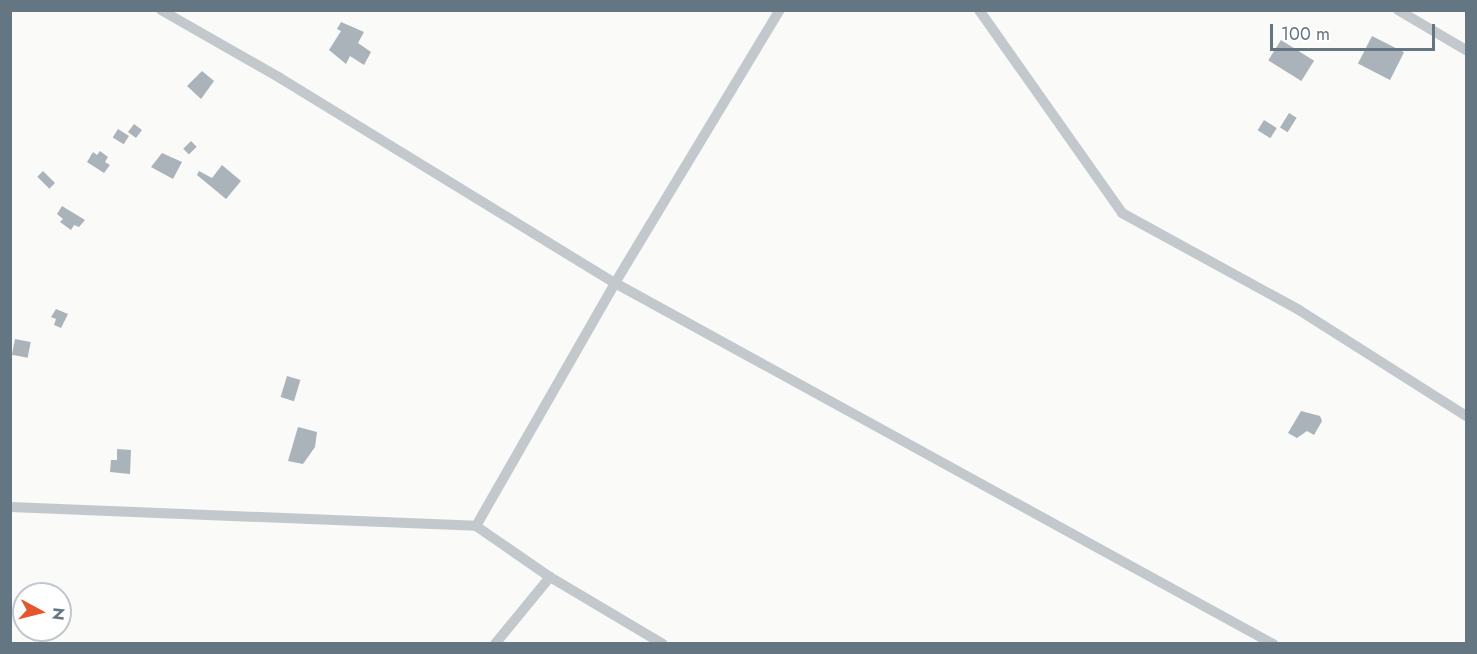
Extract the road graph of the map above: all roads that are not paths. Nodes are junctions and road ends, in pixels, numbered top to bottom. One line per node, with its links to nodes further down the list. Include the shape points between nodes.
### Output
1 (161, 10): 6 (street, via 280,78)
2 (780, 10): 6 (street)
3 (979, 10): 7 (street, via 1122,213 1299,310)
4 (1398, 10): 5 (street)
5 (1467, 50)
6 (615, 283): 9 (street); 13 (street)
7 (1467, 416)
8 (10, 507): 9 (street)
9 (476, 526): 10 (street)
10 (550, 577): 11 (street); 12 (street)
11 (495, 644)
12 (663, 644)
13 (1273, 644)

